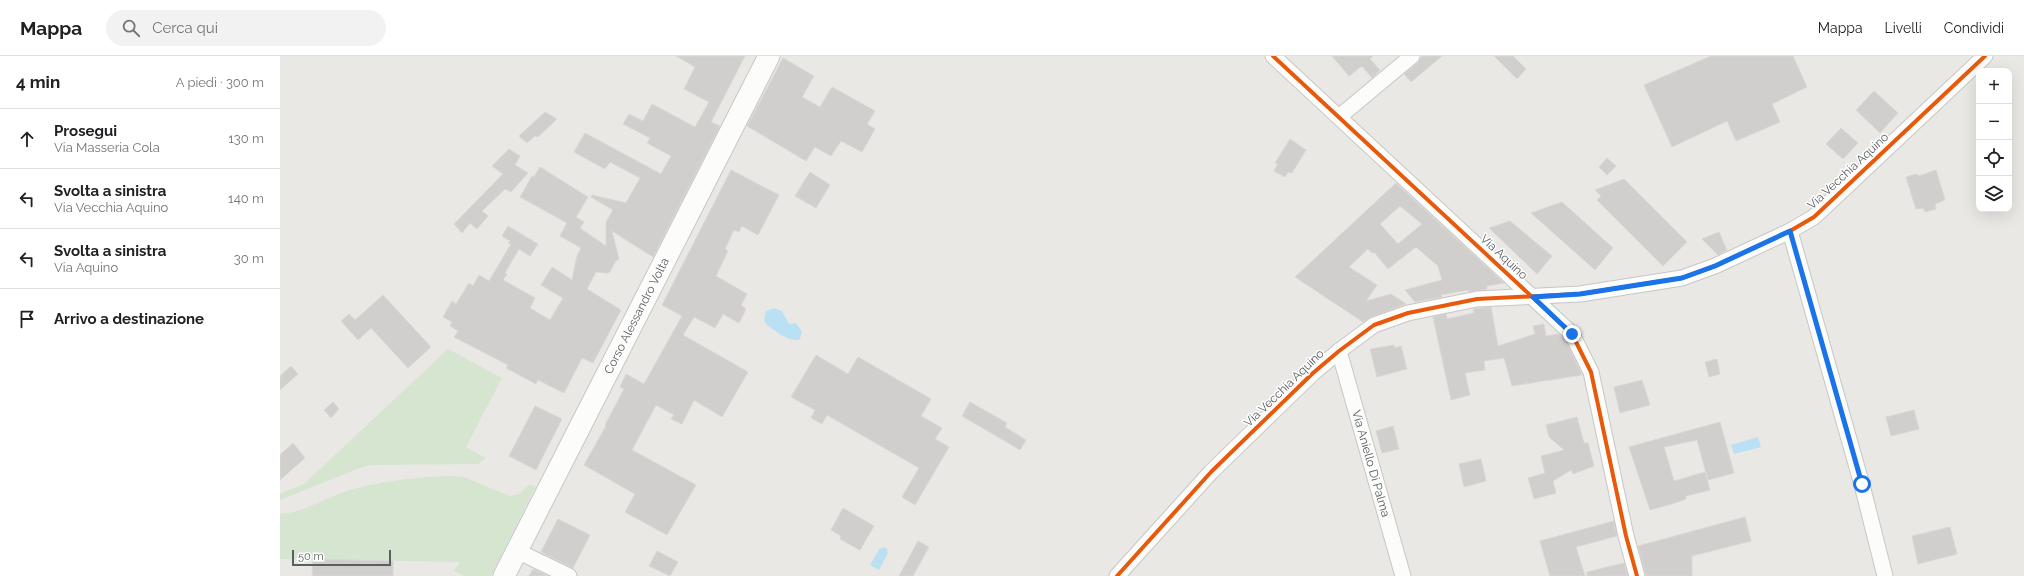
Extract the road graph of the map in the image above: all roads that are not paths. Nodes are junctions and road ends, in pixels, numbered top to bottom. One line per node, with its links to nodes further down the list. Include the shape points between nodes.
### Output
1 (769, 56): 9 (main road, Corso Alessandro Volta)
2 (1273, 56): 5 (street, Via Aquino)
3 (1412, 56): 5 (street)
4 (1985, 56): 6 (street, Via Vecchia Aquino, via 1814,217)
5 (1339, 117): 7 (street, Via Aquino)
6 (1790, 231): 7 (street, Via Vecchia Aquino, via 1715,266 1682,278 1580,294); 15 (street, via 1862,484)
7 (1533, 297): 8 (street, Via Vecchia Aquino, via 1477,299 1408,313 1374,325); 14 (street, Via Aquino, via 1572,334 1592,372 1626,536)
8 (1339, 351): 12 (street, Via Vecchia Aquino, via 1312,373 1211,472); 13 (street, Via Aniello Di Palma)
9 (517, 551): 10 (main road, Corso Alessandro Volta); 11 (street)
10 (504, 576)
11 (569, 576)
12 (1117, 576)
13 (1403, 576)
14 (1637, 576)
15 (1885, 576)

